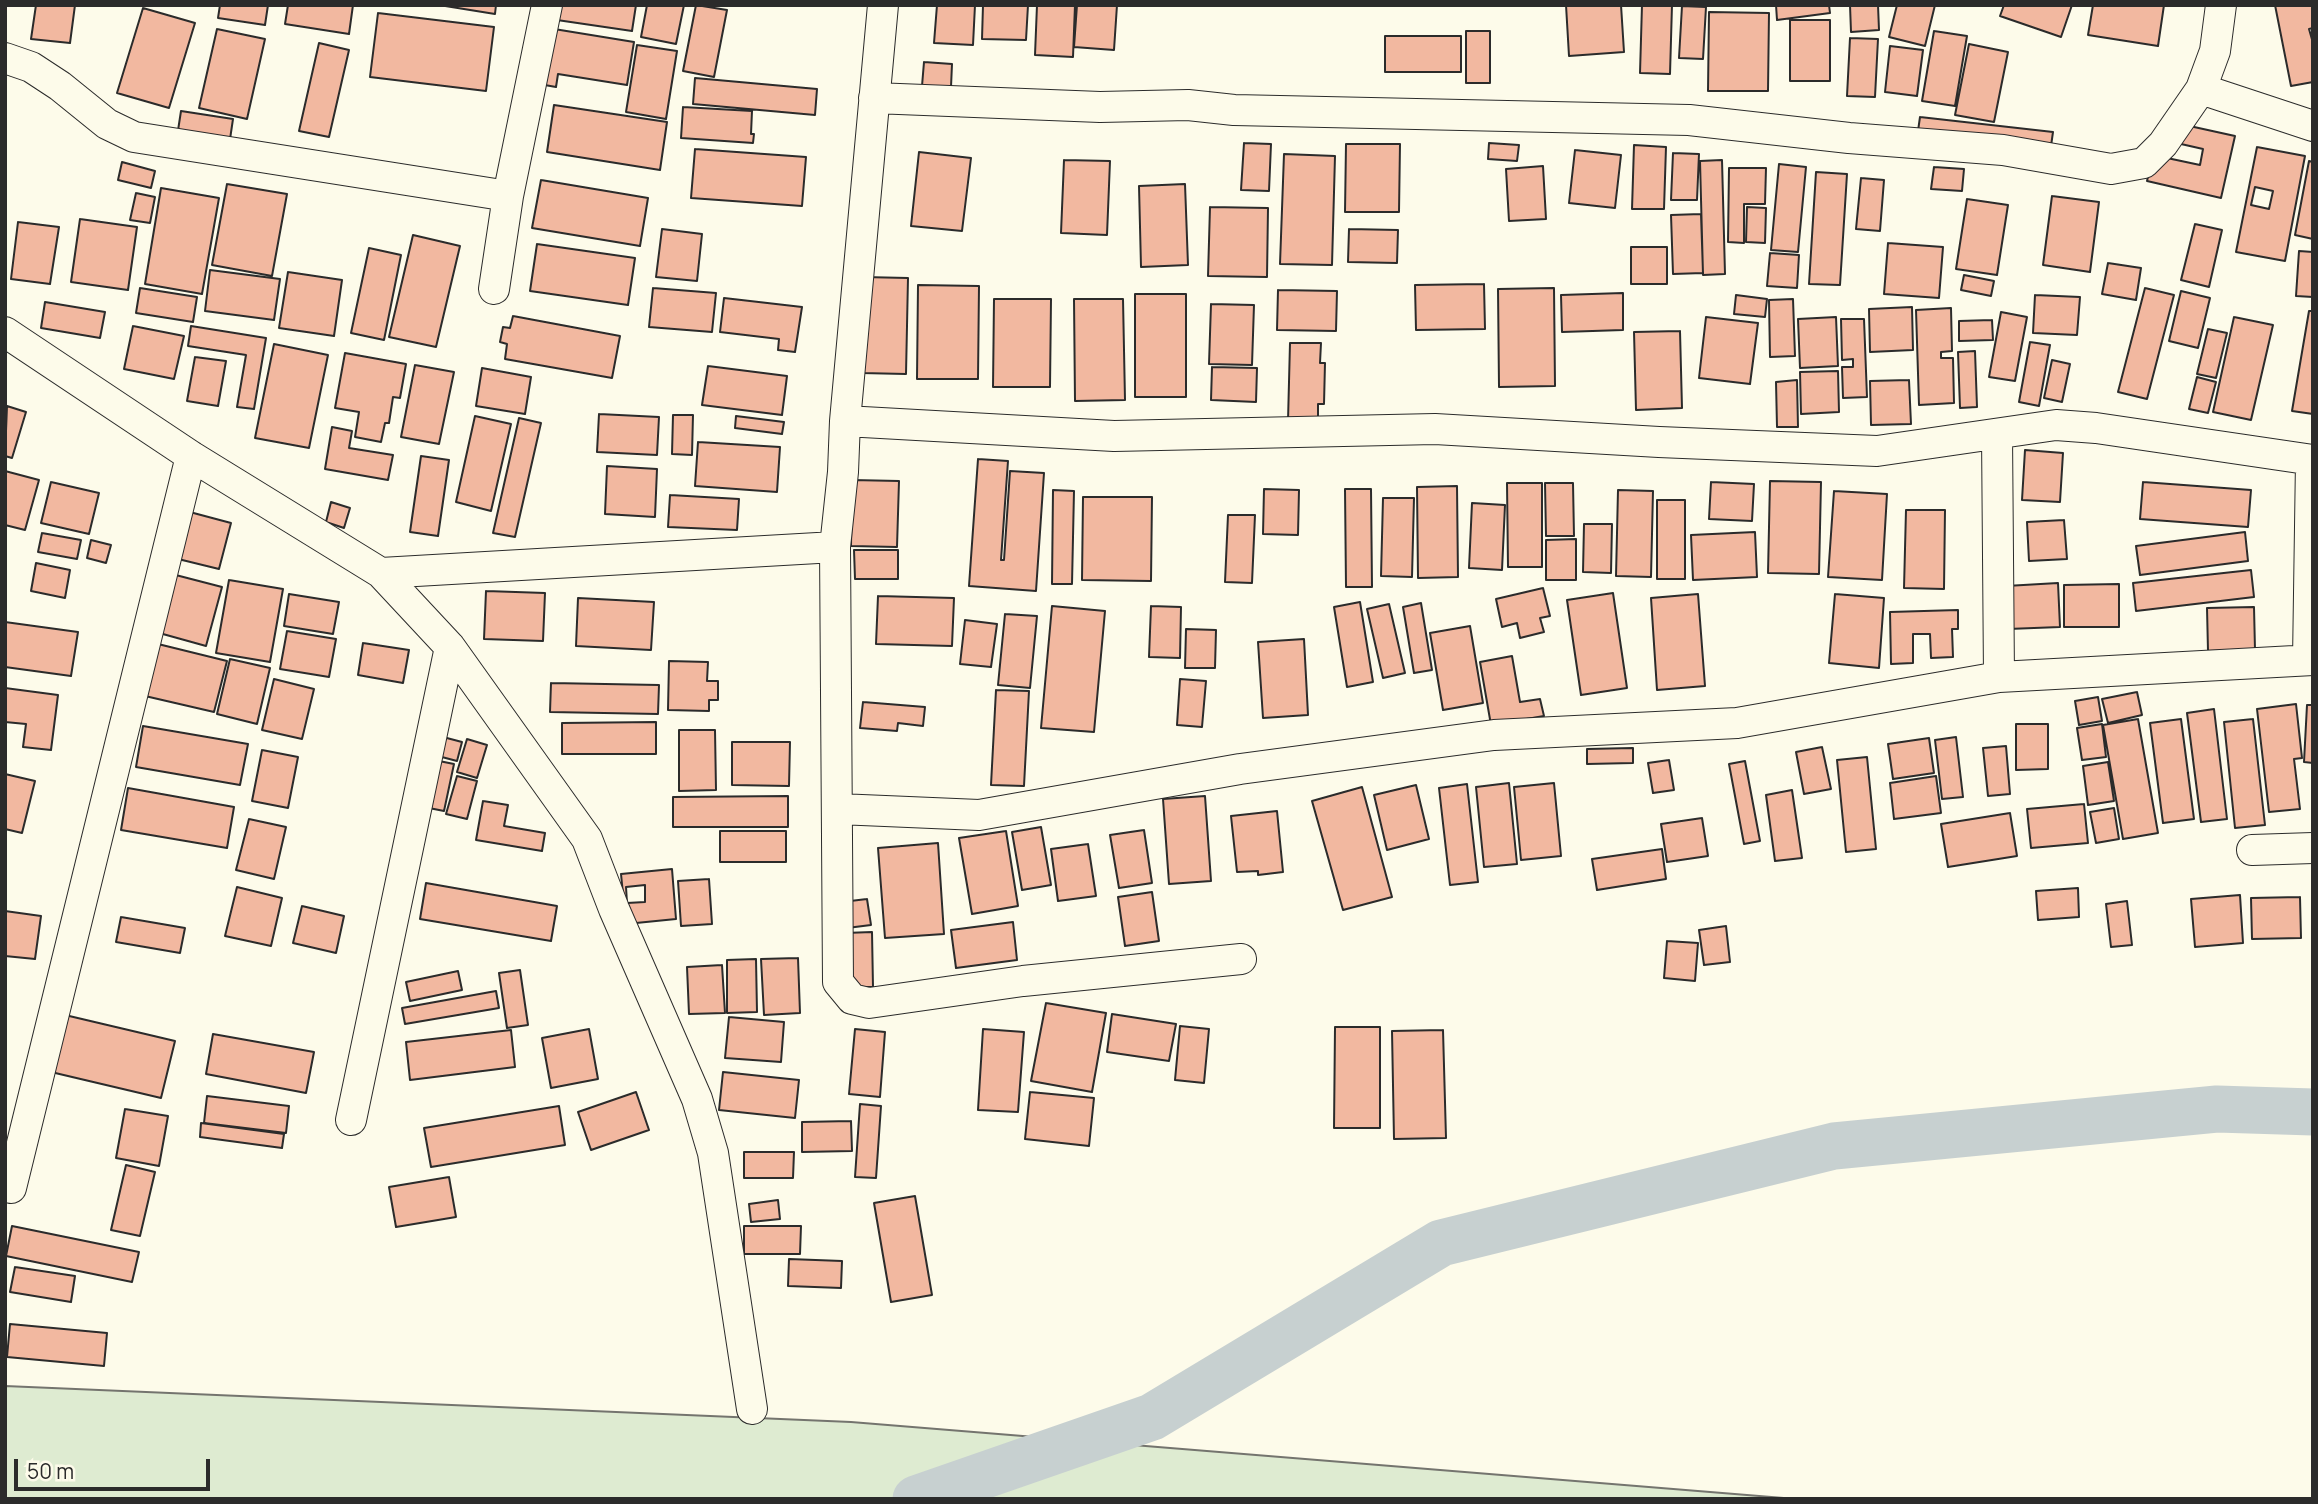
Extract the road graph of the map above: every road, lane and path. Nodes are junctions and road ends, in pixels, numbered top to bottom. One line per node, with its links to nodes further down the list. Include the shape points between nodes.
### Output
1 (547, 5): 8 (street)
2 (883, 5): 6 (street)
3 (2221, 5): 5 (street, via 2215,51)
4 (5, 58): 8 (street, via 31,67 107,124 134,137)
5 (2201, 89): 6 (street, via 2144,163 2110,169 2003,150 1689,121); 7 (street)
6 (873, 98): 11 (street)
7 (2313, 126)
8 (508, 196): 9 (street)
9 (494, 289)
10 (5, 332): 13 (street)
11 (845, 421): 12 (street, via 1114,436 1435,429 1877,451); 15 (street)
12 (1997, 433): 14 (street, via 2056,425 2096,428); 19 (street)
13 (191, 456): 16 (street); 25 (street)
14 (2312, 460): 18 (street)
15 (835, 547): 16 (street); 20 (street)
16 (381, 573): 17 (street)
17 (450, 647): 24 (street); 26 (street, via 587,839 697,1100 713,1153)
18 (2310, 660): 19 (street)
19 (1999, 677): 20 (street, via 1737,723 1494,735 1240,769 979,815)
20 (838, 809): 23 (street, via 838,982 852,999 869,1003 1023,981)
21 (2313, 848): 22 (street)
22 (2252, 850)
23 (1241, 960)
24 (351, 1120)
25 (11, 1188)
26 (752, 1409)

